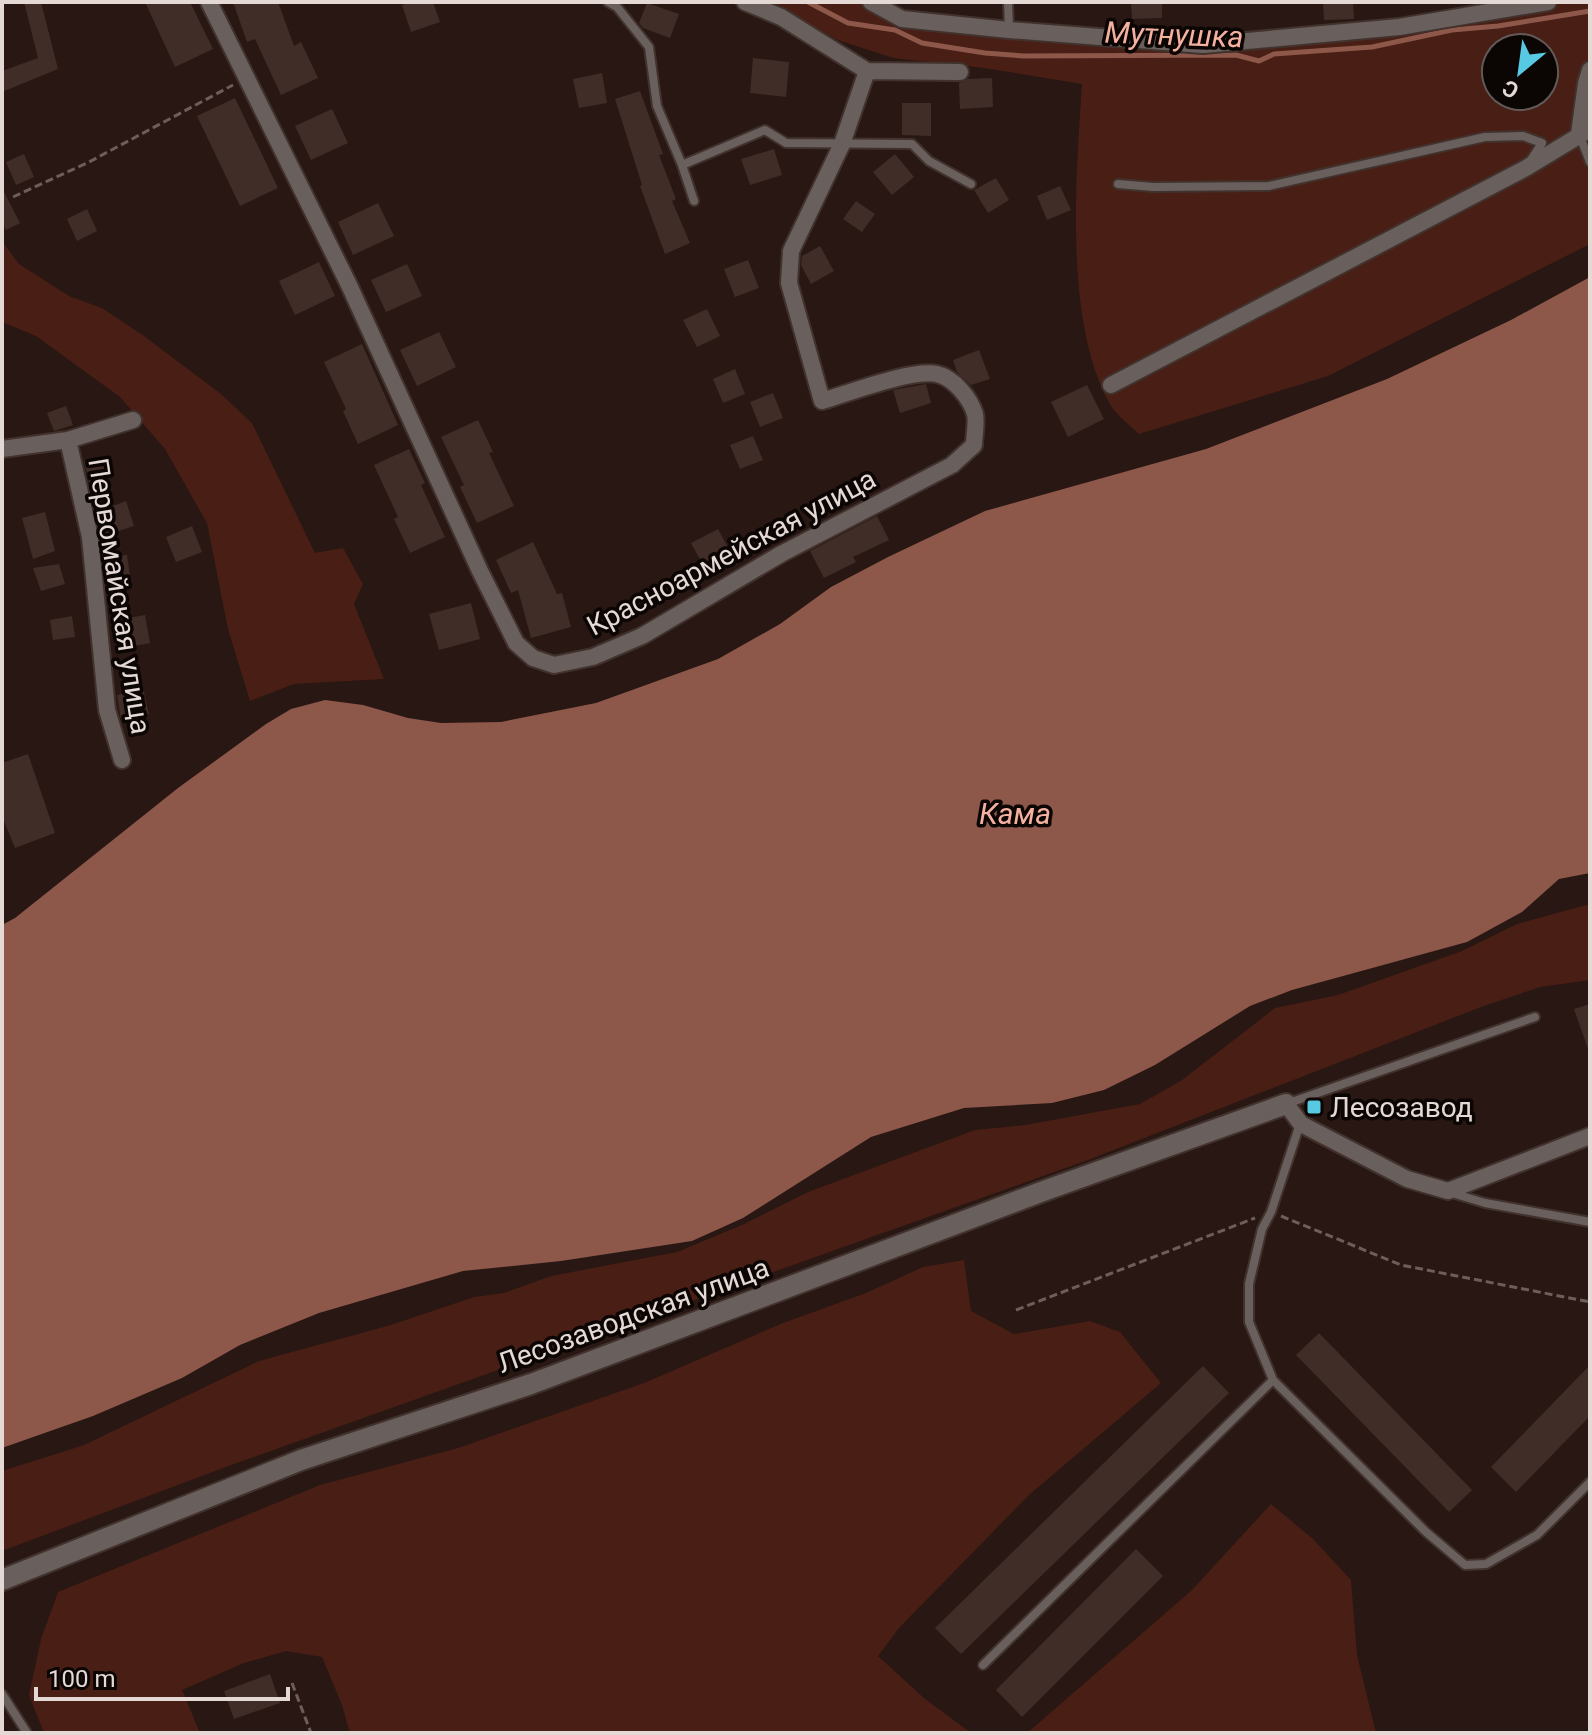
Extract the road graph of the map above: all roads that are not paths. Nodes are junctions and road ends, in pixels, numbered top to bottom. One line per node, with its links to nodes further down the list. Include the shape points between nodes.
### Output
1 (209, 2): 13 (street, Красноармейская улица, via 349,285 516,643 533,658 554,665 593,657 642,636 781,554 952,465 974,445 975,415 964,393 936,374 902,377 822,401 789,283 791,251)
2 (608, 2): 7 (lane)
3 (745, 2): 10 (street, via 781,17)
4 (871, 2): 8 (street, via 902,19)
5 (1008, 2): 8 (lane)
6 (1548, 2): 8 (street, via 1399,27 1203,45)
7 (618, 4): 15 (lane, via 649,47 657,106)
8 (1009, 30)
9 (1590, 70): 12 (street)
10 (867, 71): 11 (street); 13 (street, Красноармейская улица)
11 (960, 72)
12 (1585, 131): 14 (lane); 16 (street)
13 (842, 144): 15 (lane, via 786,143 765,130); 17 (lane, via 912,144 929,161)
14 (1590, 162)
15 (682, 165): 19 (lane)
16 (1526, 168): 18 (lane, via 1542,143 1523,136 1485,137 1269,186); 20 (street)
17 (971, 184)
18 (1118, 184)
19 (694, 201)
20 (1111, 385)
21 (133, 420): 22 (street, Первомайская улица)
22 (68, 440): 23 (street, Первомайская улица); 24 (street, Первомайская улица, via 90,537 107,710)
23 (2, 449)
24 (122, 760)
25 (1535, 1017): 26 (lane)
26 (1286, 1104): 27 (street); 33 (street, Лесозаводская улица, via 531,1384 301,1460)
27 (1301, 1124): 29 (street, via 1407,1179); 31 (lane, via 1262,1229 1249,1284 1249,1322)
28 (1590, 1136): 29 (street)
29 (1448, 1191): 30 (lane)
30 (1590, 1222)
31 (1273, 1380): 32 (lane, via 1465,1565 1486,1564 1537,1535); 34 (lane)
32 (1590, 1482)
33 (2, 1580)
34 (983, 1665)
35 (2, 1694): 36 (lane)
36 (27, 1733)

